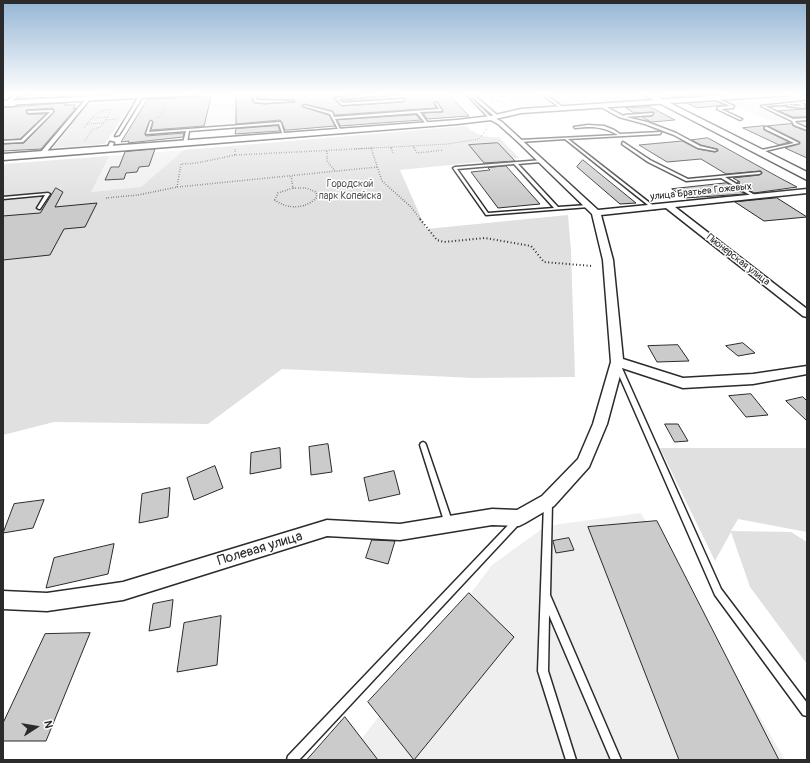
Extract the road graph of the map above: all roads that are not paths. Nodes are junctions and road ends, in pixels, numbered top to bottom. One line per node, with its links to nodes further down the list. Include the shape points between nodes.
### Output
1 (34, 129): 21 (lane, via 22,141)
2 (63, 129): 26 (street)
3 (121, 129): 17 (street)
4 (149, 129): 13 (lane, via 147,133)
5 (206, 129): 13 (lane)
6 (282, 129): 18 (lane)
7 (370, 129): 14 (street)
8 (506, 129): 20 (street)
9 (609, 129): 16 (lane)
10 (660, 129): 24 (lane, via 700,147)
11 (712, 129): 25 (main road)
12 (767, 129): 25 (lane, via 797,142)
13 (188, 130): 22 (lane)
14 (340, 131): 18 (street)
15 (660, 133): 16 (lane)
16 (619, 134): 19 (lane)
17 (117, 135)
18 (284, 136): 22 (street, via 239,142)
19 (565, 138): 20 (lane); 39 (lane)
20 (520, 141): 28 (street)
21 (3, 142)
22 (185, 143): 26 (street, via 111,146)
23 (623, 143): 31 (lane, via 649,161 686,180)
24 (715, 150)
25 (758, 152): 32 (main road)
26 (42, 154): 27 (street)
27 (3, 157)
28 (541, 161): 29 (lane); 40 (street)
29 (515, 163): 38 (lane); 38 (lane, via 455,168 487,214)
30 (759, 173): 31 (lane)
31 (722, 177): 34 (lane)
32 (807, 177)
33 (807, 191): 34 (street, улица Братьев Гожевых)
34 (756, 197): 36 (street, улица Братьев Гожевых)
35 (3, 198): 37 (lane, via 48,194)
36 (668, 206): 39 (street, улица Братьев Гожевых); 41 (street, Пионерская улица)
37 (39, 208)
38 (556, 208): 40 (lane)
39 (654, 208): 40 (street, улица Братьев Гожевых)
40 (592, 210): 42 (street, via 608,260)
41 (807, 314)
42 (617, 362): 43 (street, via 683,382 753,379); 45 (street, via 600,424 584,463); 50 (lane, via 718,592)
43 (807, 370)
44 (423, 445): 47 (lane)
45 (548, 501): 46 (street); 48 (lane)
46 (519, 518): 47 (street, Полевая улица, via 492,517); 51 (lane)
47 (449, 524): 49 (street, Полевая улица, via 400,532 327,528 122,591 47,602)
48 (545, 596): 52 (lane, via 543,671); 53 (lane)
49 (3, 600)
50 (807, 711)
51 (292, 760)
52 (571, 760)
53 (616, 760)

